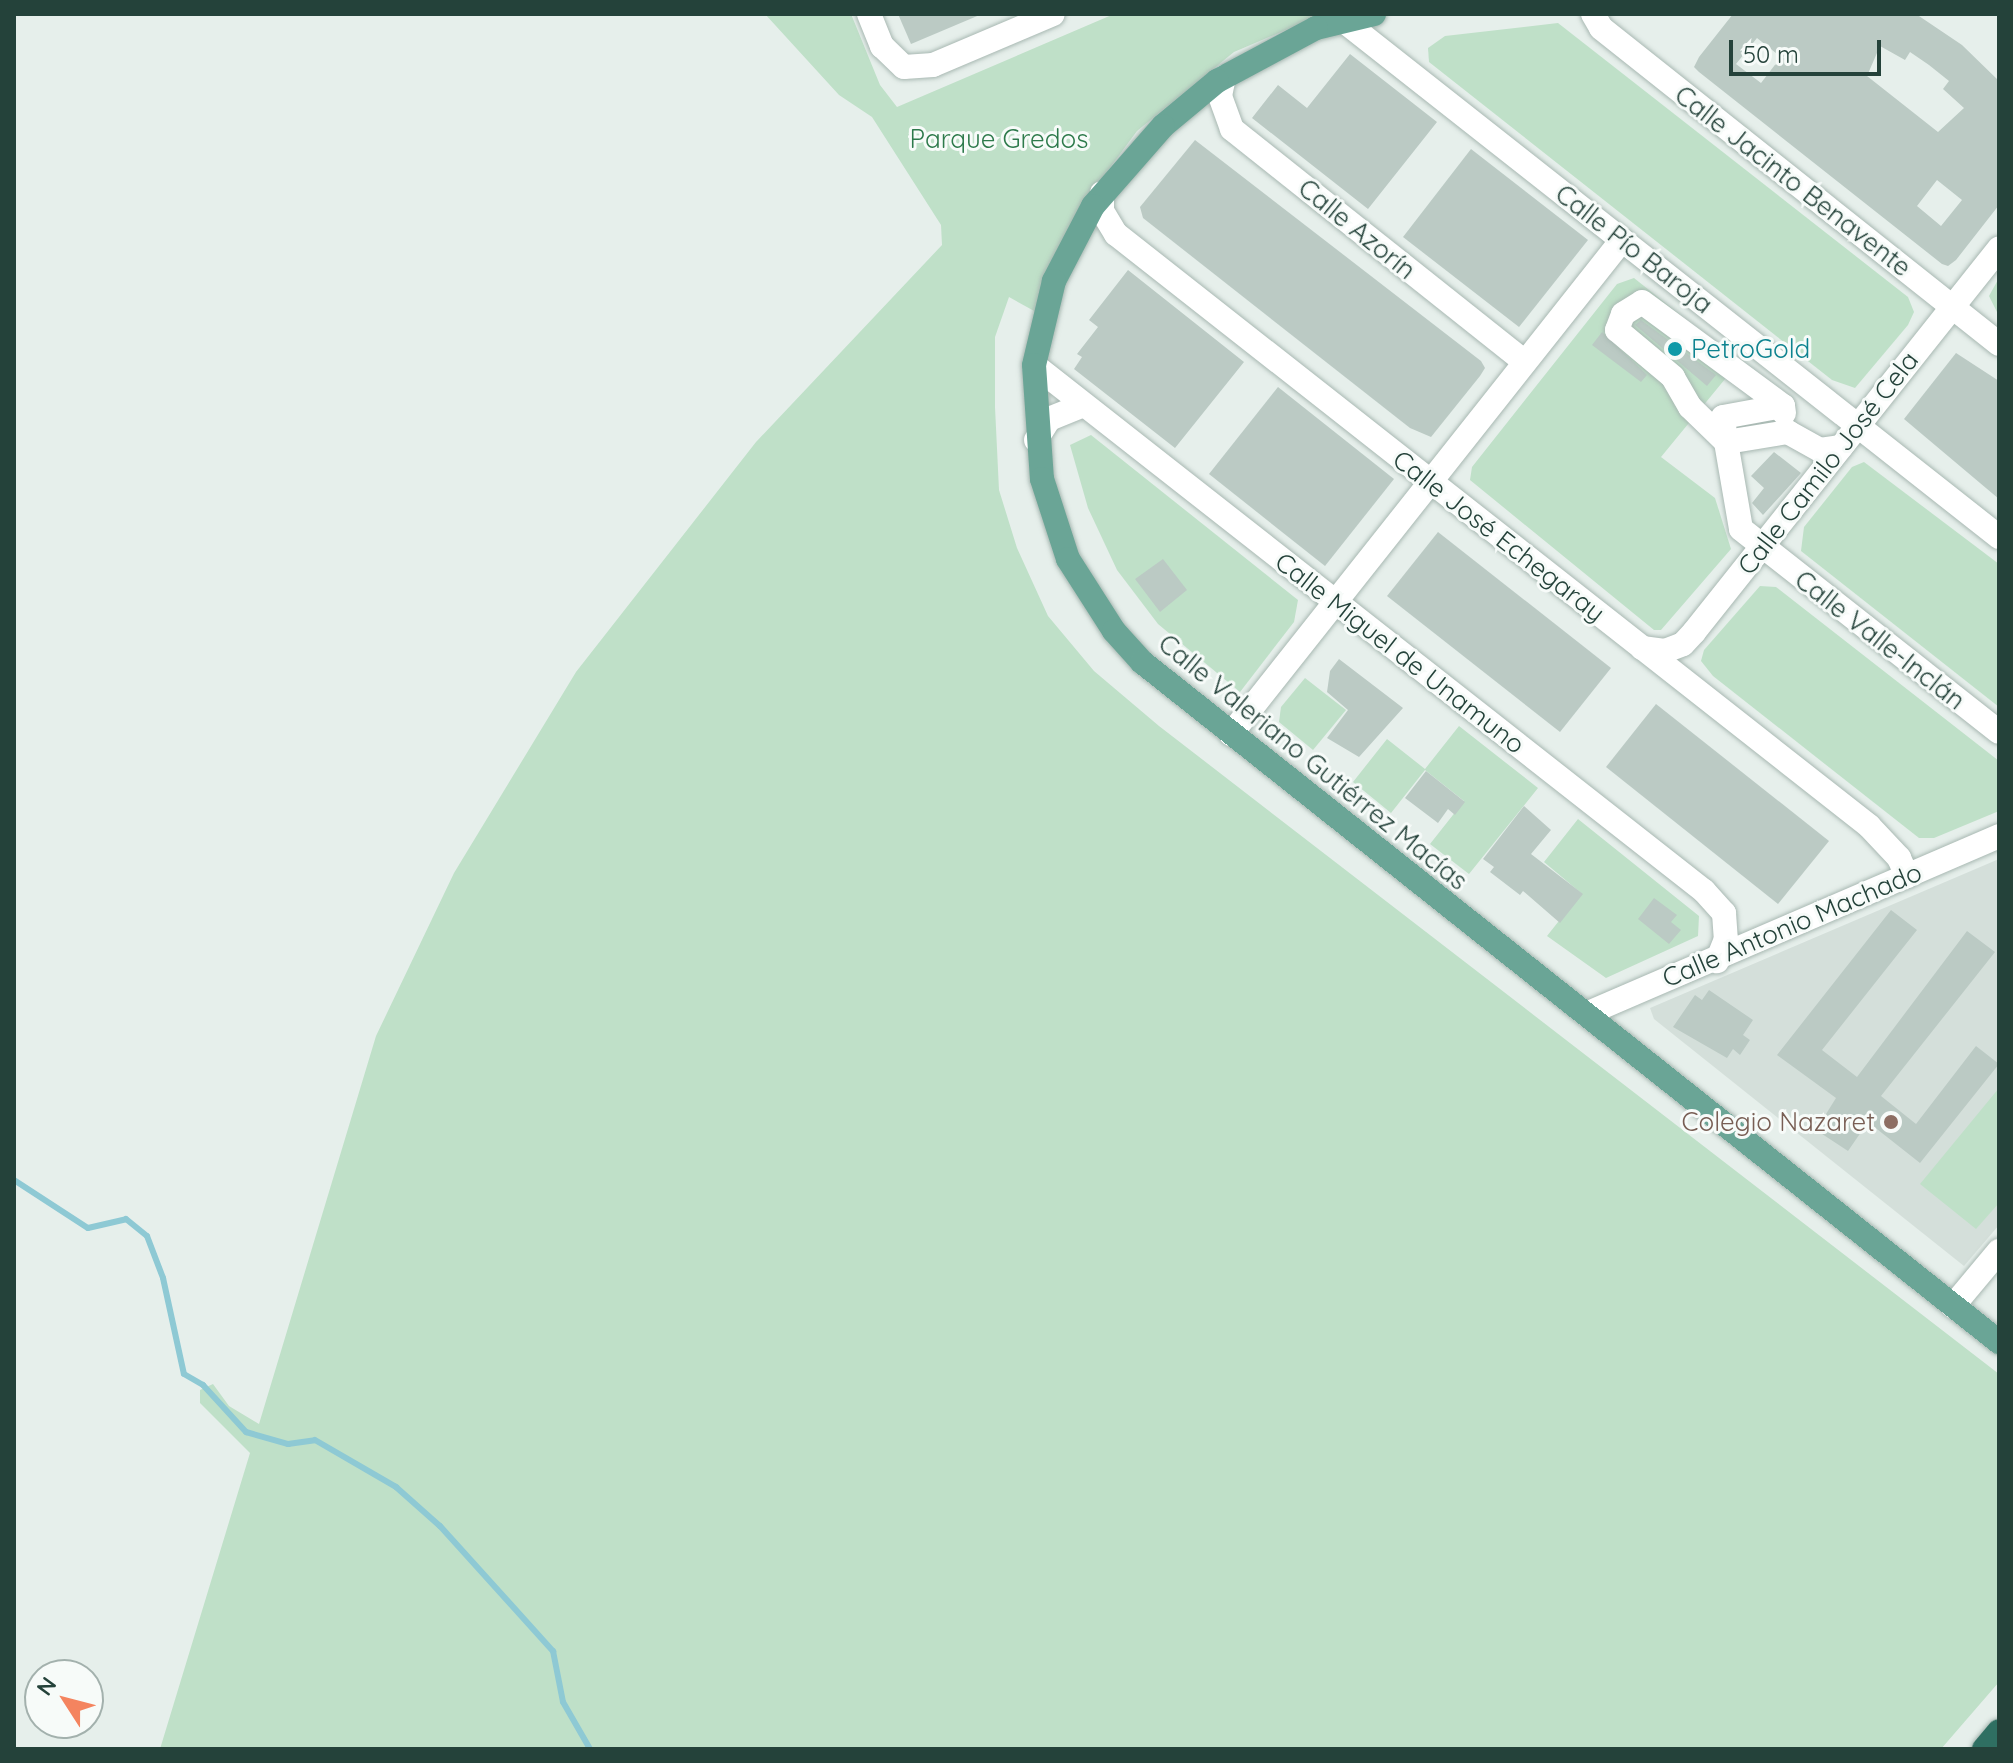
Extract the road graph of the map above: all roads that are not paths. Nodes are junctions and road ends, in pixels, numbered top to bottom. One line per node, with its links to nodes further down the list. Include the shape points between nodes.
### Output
1 (869, 14): 2 (street, via 882,46 904,67 933,65)
2 (1053, 14)
3 (1374, 14): 5 (main road, Calle Valeriano Gutiérrez Macías)
4 (1593, 14): 10 (street, Calle Jacinto Benavente, via 1601,28)
5 (1344, 21): 6 (main road, Calle Valeriano Gutiérrez Macías, via 1273,47); 8 (street, Calle Pío Baroja)
6 (1224, 77): 7 (main road, Calle Valeriano Gutiérrez Macías, via 1163,126); 12 (street, Calle Azorín, via 1220,96 1232,129)
7 (1102, 193): 13 (main road, Calle Valeriano Gutiérrez Macías, via 1054,281); 21 (street, Calle José Echegaray, via 1102,211 1116,234)
8 (1622, 240): 12 (street); 16 (street, Calle Pío Baroja)
9 (1999, 248): 10 (street, Calle Camilo José Cela)
10 (1952, 307): 11 (street, Calle Jacinto Benavente); 16 (street, Calle Camilo José Cela)
11 (1999, 344)
12 (1525, 362): 21 (street)
13 (1034, 365): 14 (street, Calle Miguel de Unamuno); 18 (main road, Calle Valeriano Gutiérrez Macías)
14 (1083, 405): 18 (street, via 1049,419); 24 (street, Calle Miguel de Unamuno)
15 (1783, 406): 17 (street); 19 (street, via 1723,417); 19 (street, via 1642,302 1623,314 1617,330 1673,377 1690,407)
16 (1858, 426): 20 (street, Calle Camilo José Cela); 22 (street, Calle Pío Baroja)
17 (1788, 432): 19 (street); 20 (street, via 1820,450)
18 (1036, 440): 27 (main road, Calle Valeriano Gutiérrez Macías, via 1052,516 1088,595 1142,662)
19 (1726, 442): 23 (street, Calle Valle-Inclán, via 1741,529)
20 (1841, 447): 23 (street, Calle Camilo José Cela)
21 (1431, 482): 24 (street); 25 (street, Calle José Echegaray)
22 (1999, 537)
23 (1761, 548): 25 (street, Calle Camilo José Cela, via 1683,644 1665,651); 26 (street, Calle Valle-Inclán)
24 (1335, 602): 27 (street); 30 (street, Calle Miguel de Unamuno, via 1704,891 1724,913 1726,939)
25 (1642, 648): 29 (street, Calle José Echegaray, via 1869,826 1899,858)
26 (1999, 732)
27 (1231, 734): 31 (main road, Calle Valeriano Gutiérrez Macías)
28 (1999, 836): 29 (street, Calle Antonio Machado)
29 (1907, 876): 30 (street, Calle Antonio Machado)
30 (1717, 961): 31 (street, Calle Antonio Machado)
31 (1586, 1014): 33 (main road, Calle Valeriano Gutiérrez Macías)
32 (1999, 1251): 33 (street)
33 (1953, 1306): 34 (main road, Calle Valeriano Gutiérrez Macías)
34 (1999, 1342)
35 (1999, 1731): 36 (highway)
36 (1984, 1749)

